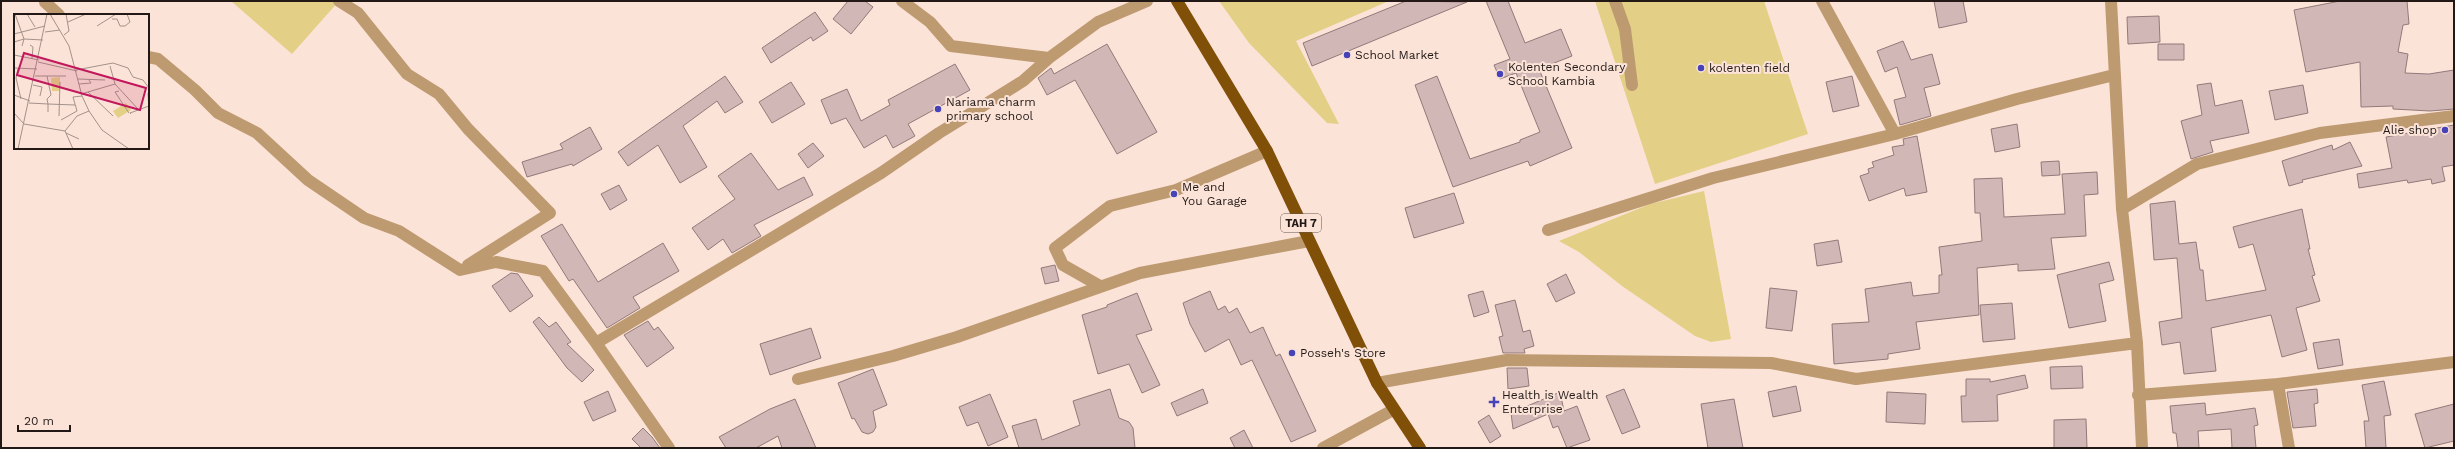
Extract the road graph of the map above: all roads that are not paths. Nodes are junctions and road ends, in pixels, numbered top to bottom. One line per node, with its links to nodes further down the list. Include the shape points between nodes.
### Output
1 (340, 1): 20 (street, via 358,13 407,74 439,94 468,129 550,213)
2 (902, 1): 11 (street, via 930,22 951,46)
3 (1147, 1): 11 (street, via 1098,22)
4 (1177, 1): 16 (highway, TAH 7)
5 (1615, 1): 13 (street, via 1625,29)
6 (1822, 1): 15 (street)
7 (2111, 1): 12 (street)
8 (45, 2): 9 (street)
9 (58, 14)
10 (149, 57): 20 (street, via 158,58 218,113 257,133 308,180 364,218 399,231)
11 (1049, 58): 23 (street, via 1023,81 939,133 881,173)
12 (2114, 75): 15 (street, via 2017,99); 17 (street)
13 (1632, 86)
14 (2454, 116): 17 (street, via 2320,133 2197,164)
15 (1895, 134): 18 (street, via 1713,178)
16 (1267, 151): 19 (highway, TAH 7); 21 (street, via 1176,190 1110,206 1055,248 1063,265)
17 (2122, 209): 22 (street)
18 (1548, 230)
19 (1309, 241): 21 (street, via 1140,274); 26 (highway, TAH 7)
20 (460, 270): 23 (street, via 496,262 543,271)
21 (1100, 286): 25 (street, via 957,337 893,356)
22 (2137, 343): 26 (street, via 1856,379 1771,363 1508,360); 28 (street)
23 (596, 344): 30 (street)
24 (2454, 362): 27 (street)
25 (798, 379)
26 (1376, 383): 29 (highway, TAH 7)
27 (2278, 384): 28 (street); 34 (street)
28 (2138, 395): 33 (street)
29 (1393, 410): 31 (street); 32 (highway, TAH 7)
30 (669, 448)
31 (1323, 448)
32 (1420, 448)
33 (2142, 448)
34 (2289, 448)

